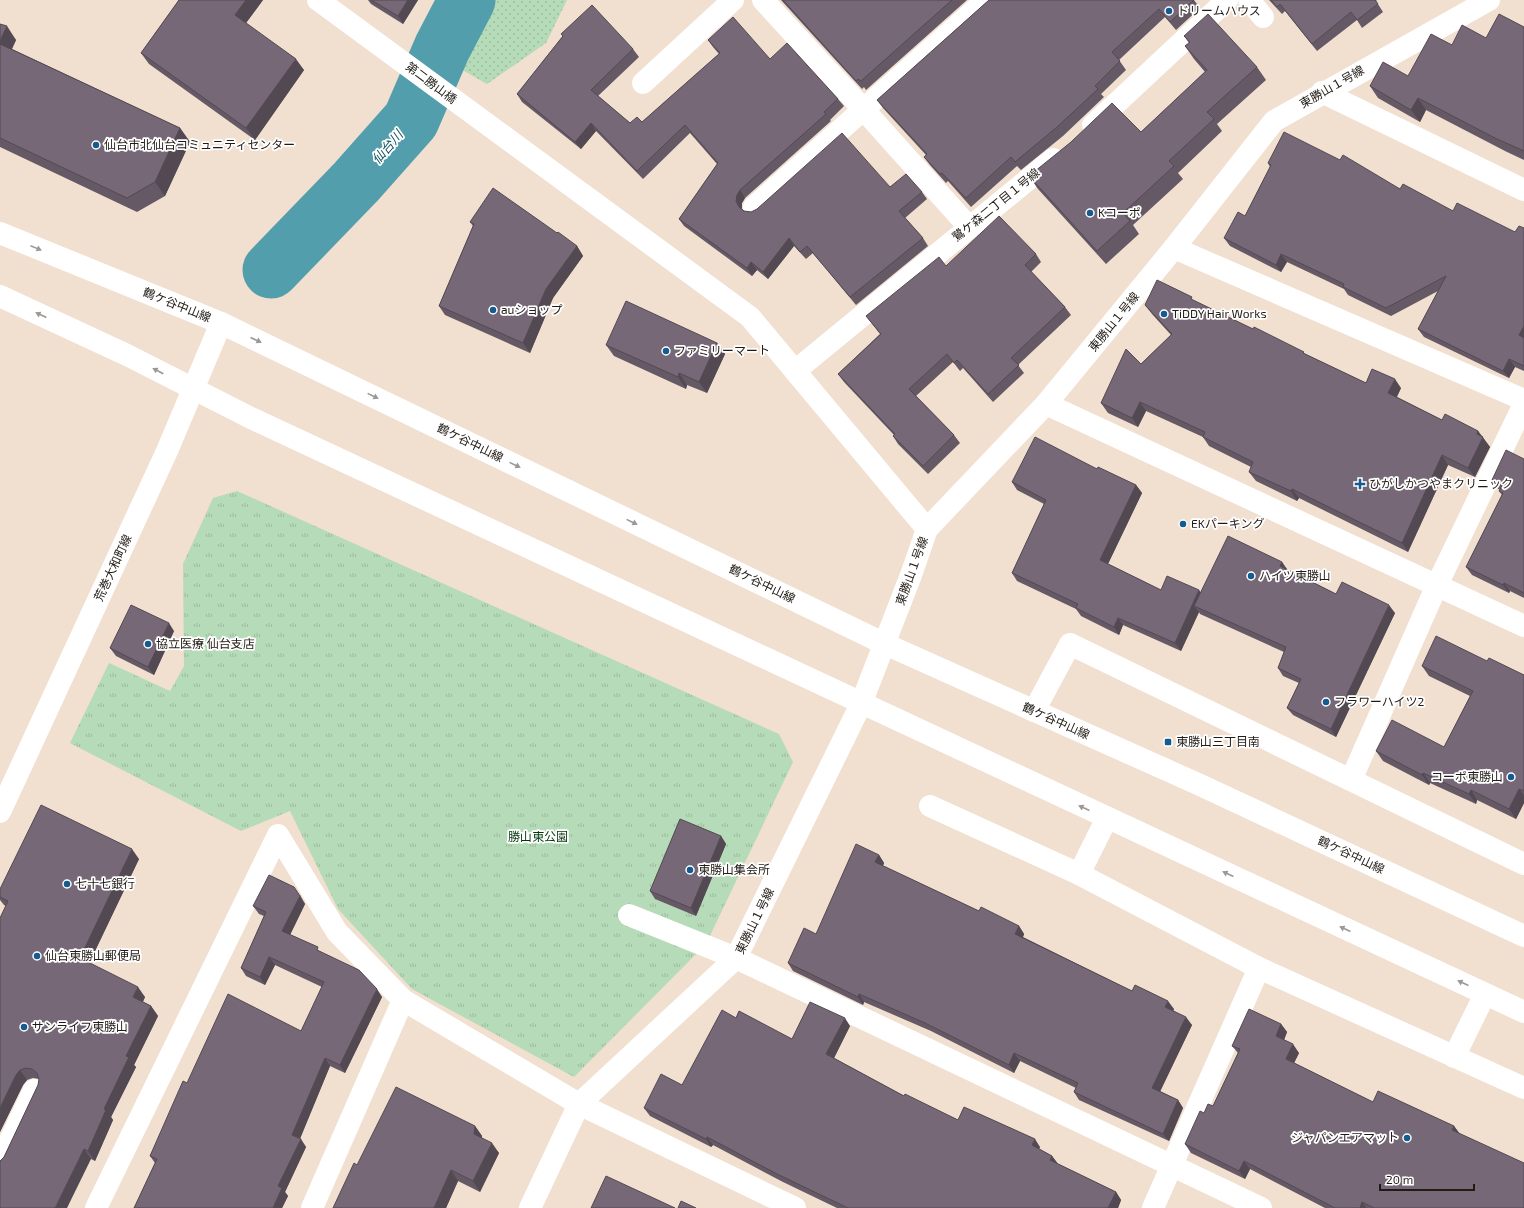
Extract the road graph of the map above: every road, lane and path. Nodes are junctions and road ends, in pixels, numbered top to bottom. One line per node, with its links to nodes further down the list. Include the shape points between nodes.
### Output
1 (733, 0): 9 (street)
2 (763, 0): 11 (street)
3 (986, 0): 11 (street)
4 (1227, 0): 14 (street, 鷺ケ森二丁目１号線, via 1074,142)
5 (1249, 0): 8 (street)
6 (1489, 0): 10 (street, 東勝山１号線)
7 (322, 1): 19 (street, 第二勝山橋, via 750,317)
8 (1263, 17)
9 (643, 83)
10 (1322, 92): 12 (street); 16 (street, 東勝山１号線, via 1274,121)
11 (864, 110): 13 (street); 14 (street)
12 (1524, 190)
13 (754, 207)
14 (969, 227): 19 (street, 鷺ケ森二丁目１号線)
15 (0, 233): 18 (street, 鶴ケ谷中山線, one-way to 18)
16 (1174, 248): 21 (street); 22 (street, 東勝山１号線)
17 (0, 296): 20 (street, one-way to 17, via 127,355)
18 (221, 323): 20 (street, 荒巻大和町線); 27 (street, 鶴ケ谷中山線, one-way to 27)
19 (795, 371): 24 (street, 第二勝山橋)
20 (193, 390): 28 (street); 32 (street, 荒巻大和町線)
21 (1524, 400)
22 (1046, 404): 24 (street, 東勝山１号線); 25 (street)
23 (1524, 404): 25 (street)
24 (927, 529): 27 (street, 東勝山１号線)
25 (1437, 585): 26 (street); 30 (street)
26 (1524, 626)
27 (885, 644): 28 (street, 東勝山１号線); 29 (street, 鶴ケ谷中山線)
28 (861, 704): 33 (street, one-way to 28); 38 (street, 東勝山１号線)
29 (1034, 711): 30 (street, via 1070,644); 37 (street, 鶴ケ谷中山線, via 1198,784)
30 (1351, 780): 34 (street)
31 (930, 806): 35 (street)
32 (0, 812)
33 (1107, 818): 35 (street); 40 (street, one-way to 33)
34 (1524, 864)
35 (1078, 874): 39 (street)
36 (629, 916): 38 (street)
37 (1524, 936)
38 (736, 958): 46 (street, 東勝山１号線); 48 (street)
39 (1260, 968): 43 (street); 48 (street)
40 (1486, 994): 42 (street); 43 (street)
41 (403, 1000): 46 (street); 49 (street, via 337,932 278,835); 50 (street)
42 (1524, 1012)
43 (1454, 1057): 44 (street)
44 (1524, 1088)
45 (34, 1090): 47 (street)
46 (579, 1104): 51 (street, 東勝山１号線); 52 (street)
47 (0, 1161)
48 (1172, 1166): 53 (street); 54 (street)
49 (96, 1208)
50 (312, 1208)
51 (530, 1208)
52 (795, 1208)
53 (1153, 1208)
54 (1261, 1208)

